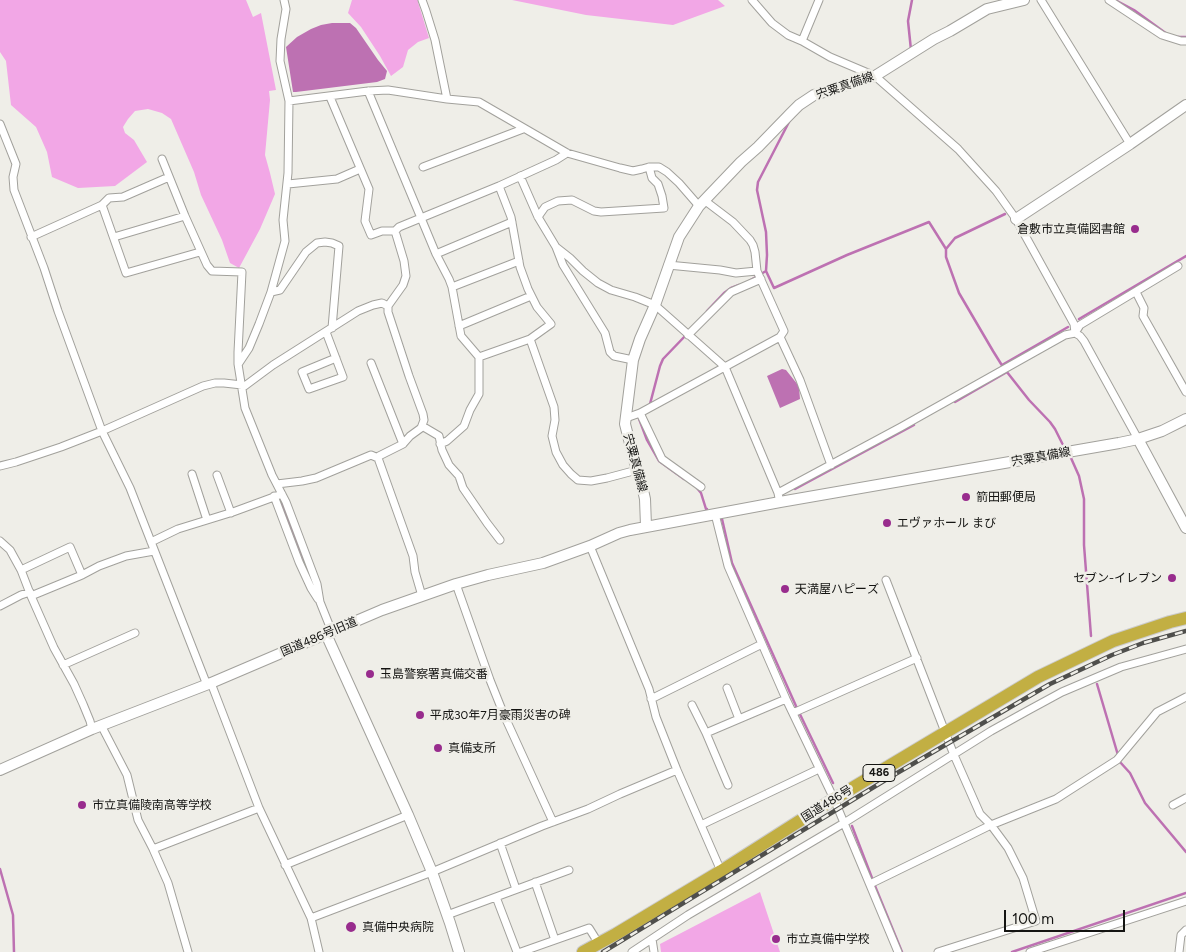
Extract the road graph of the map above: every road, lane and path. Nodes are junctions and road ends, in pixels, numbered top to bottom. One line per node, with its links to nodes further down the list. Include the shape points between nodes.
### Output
1 (284, 0): 14 (street, via 286,9 280,61)
2 (422, 0): 13 (street, via 435,40)
3 (752, 0): 8 (street, via 772,23)
4 (819, 0): 8 (street)
5 (1024, 0): 10 (main road, 宍粟真備線, via 987,9)
6 (1040, 0): 18 (street)
7 (1108, 0): 9 (street, via 1162,35)
8 (802, 41): 10 (street)
9 (1186, 41)
10 (875, 76): 28 (main road, 宍粟真備線, via 814,95 799,105); 33 (street, via 958,149)
11 (368, 91): 12 (street); 13 (street, via 388,90); 32 (street)
12 (330, 97): 14 (street); 23 (street)
13 (447, 100): 17 (street, via 479,102)
14 (290, 101): 26 (street)
15 (1186, 105): 18 (main road)
16 (0, 124): 36 (street, via 16,164 14,190)
17 (523, 129): 19 (street); 21 (street)
18 (1130, 144): 33 (main road)
19 (567, 153): 22 (street, via 632,171); 24 (street)
20 (162, 159): 25 (street)
21 (423, 167)
22 (649, 167): 28 (street, via 659,167 667,172); 31 (street, via 658,184 664,208 601,212 572,200 558,201 545,207)
23 (360, 169): 26 (street, via 337,180); 35 (street, via 369,189 365,221 371,235 382,230)
24 (520, 176): 27 (street); 31 (street)
25 (170, 178): 29 (street, via 123,197 109,198); 30 (street)
26 (288, 184): 47 (street, via 283,220 285,241)
27 (498, 186): 32 (street); 34 (street)
28 (702, 203): 42 (main road, 宍粟真備線, via 679,237); 44 (street, via 733,222 750,240)
29 (102, 205): 36 (street); 37 (street)
30 (185, 216): 37 (street); 39 (street)
31 (538, 217): 38 (street)
32 (421, 218): 35 (street); 40 (street)
33 (1016, 219): 54 (street, via 1074,324)
34 (512, 222): 40 (street); 41 (street)
35 (395, 230): 51 (street, via 406,276 399,293)
36 (32, 237): 70 (street)
37 (114, 237): 39 (street, via 126,273)
38 (556, 246): 50 (street, via 598,284); 60 (street, via 563,266 605,333 610,352)
39 (200, 252): 62 (street, via 212,271 242,272)
40 (436, 254): 46 (street)
41 (519, 261): 46 (street); 49 (street)
42 (668, 265): 44 (street, via 736,273); 50 (main road, 宍粟真備線)
43 (1178, 266): 48 (street)
44 (757, 271): 45 (street)
45 (761, 279): 55 (street, via 731,292); 56 (street, via 784,331)
46 (452, 287): 52 (street)
47 (271, 292): 53 (street, via 280,290 316,243 339,246); 62 (street, via 249,348)
48 (1136, 292): 54 (street, via 1080,325); 65 (street, via 1144,308 1143,316)
49 (531, 296): 52 (street); 57 (street, via 551,324)
50 (655, 304): 55 (street); 60 (main road, 宍粟真備線)
51 (388, 306): 53 (street, via 382,303 358,311); 69 (street, via 423,414)
52 (459, 326): 58 (street, via 461,336)
53 (329, 330): 59 (street); 64 (street)
54 (1075, 333): 71 (street, via 1084,341); 75 (street, via 1065,335)
55 (688, 335): 63 (street)
56 (780, 337): 63 (street); 75 (street, via 800,380)
57 (530, 338): 58 (street); 77 (street, via 554,407 556,420 552,436 563,466 578,480 591,481)
58 (479, 357): 73 (street, via 479,394 464,426)
59 (336, 358): 59 (street, via 302,372 309,389 343,377)
60 (633, 360): 67 (main road, 宍粟真備線)
61 (371, 363): 72 (street)
62 (238, 364): 64 (street)
63 (725, 367): 66 (street); 84 (street)
64 (242, 387): 70 (street, via 224,383 203,386); 80 (street, via 245,408)
65 (1186, 392)
66 (640, 413): 67 (street); 81 (street, via 662,459)
67 (626, 418): 77 (main road, 宍粟真備線)
68 (1186, 419): 71 (main road)
69 (422, 426): 72 (street); 73 (street, via 439,436)
70 (102, 431): 76 (street); 92 (street, via 130,488)
71 (1138, 439): 84 (main road, 宍粟真備線); 89 (main road)
72 (403, 444): 74 (street)
73 (440, 444): 90 (street, via 463,488)
74 (378, 458): 80 (street, via 371,455 316,478); 100 (street, via 413,556)
75 (831, 465): 84 (street)
76 (0, 466)
77 (637, 470): 88 (main road, 宍粟真備線, via 645,499)
78 (192, 474): 87 (street)
79 (217, 475): 85 (street)
80 (277, 484): 82 (street)
81 (701, 487)
82 (282, 494): 83 (street); 101 (street, via 317,584)
83 (274, 496): 85 (street); 101 (street, via 311,588)
84 (779, 498): 86 (main road, 宍粟真備線)
85 (231, 513): 87 (street)
86 (715, 514): 88 (main road, 宍粟真備線); 106 (street, via 728,566)
87 (207, 520): 92 (street)
88 (646, 526): 93 (main road, 国道486号旧道)
89 (1186, 528)
90 (500, 540)
91 (0, 541): 95 (street, via 10,550)
92 (151, 542): 94 (street)
93 (590, 546): 98 (main road, 国道486号旧道, via 543,562); 113 (street)
94 (154, 551): 96 (street, via 126,556); 110 (street)
95 (21, 570): 96 (street, via 70,547); 99 (street)
96 (82, 574): 99 (street)
97 (886, 580): 108 (street)
98 (456, 584): 100 (main road, 国道486号旧道); 131 (street, via 504,715)
99 (30, 594): 102 (street); 109 (street)
100 (422, 596): 105 (main road, 国道486号旧道)
101 (320, 602): 105 (street)
102 (0, 606)
103 (1186, 618): 119 (highway, 国道486号 / 486, via 1105,645 1038,677)
104 (135, 633): 109 (street)
105 (329, 633): 110 (main road, 国道486号旧道); 130 (main road)
106 (762, 644): 113 (street); 114 (street)
107 (1186, 649): 121 (street, via 1121,668 1062,692)
108 (917, 658): 116 (street); 119 (street)
109 (63, 665): 118 (street, via 90,722)
110 (209, 684): 118 (main road, 国道486号旧道); 129 (street)
111 (726, 688): 117 (street)
112 (1186, 697): 134 (street, via 1157,712 1118,758 1056,799)
113 (651, 699): 124 (street)
114 (786, 699): 116 (street); 117 (street)
115 (692, 705): 120 (street)
116 (796, 712): 122 (street)
117 (739, 719): 120 (street)
118 (96, 727): 123 (main road, 国道486号旧道); 136 (street, via 127,776 138,820)
119 (946, 732): 121 (street); 127 (highway, 国道486号 / 486)
120 (706, 733): 125 (street)
121 (954, 755): 132 (street); 134 (street, via 980,814)
122 (820, 769): 127 (street); 133 (street)
123 (0, 770)
124 (678, 770): 131 (street); 133 (street)
125 (728, 785)
126 (1186, 798): 128 (street)
127 (834, 800): 132 (street); 139 (highway, 国道486号 / 486)
128 (1173, 805)
129 (259, 808): 136 (street); 137 (street)
130 (408, 816): 137 (street); 140 (main road)
131 (553, 822): 135 (street)
132 (844, 823): 142 (street); 149 (street)
133 (701, 825): 139 (street)
134 (991, 825): 142 (street); 161 (street, via 1008,848 1023,878 1036,921)
135 (500, 843): 140 (street); 143 (street)
136 (153, 849): 152 (street, via 168,883)
137 (285, 865): 147 (street)
138 (569, 870): 141 (street)
139 (721, 871): 151 (highway, 国道486号 / 486)
140 (432, 872): 146 (main road); 147 (street)
141 (535, 882): 143 (street); 150 (street)
142 (870, 884): 160 (street)
143 (516, 890): 144 (street)
144 (496, 897): 146 (street); 155 (street)
145 (1186, 901): 162 (street)
146 (447, 915): 154 (main road)
147 (311, 918): 153 (street)
148 (1186, 930): 163 (street, via 1181,935)
149 (652, 939): 158 (street); 159 (street)
150 (555, 940): 151 (street, via 589,928); 156 (street)
151 (599, 944): 157 (highway, 国道486号 / 486)
152 (188, 952)
153 (319, 952)
154 (459, 952)
155 (517, 952)
156 (521, 952)
157 (583, 952)
158 (632, 952)
159 (654, 952)
160 (898, 952)
161 (938, 952)
162 (1030, 952)
163 (1179, 952)

